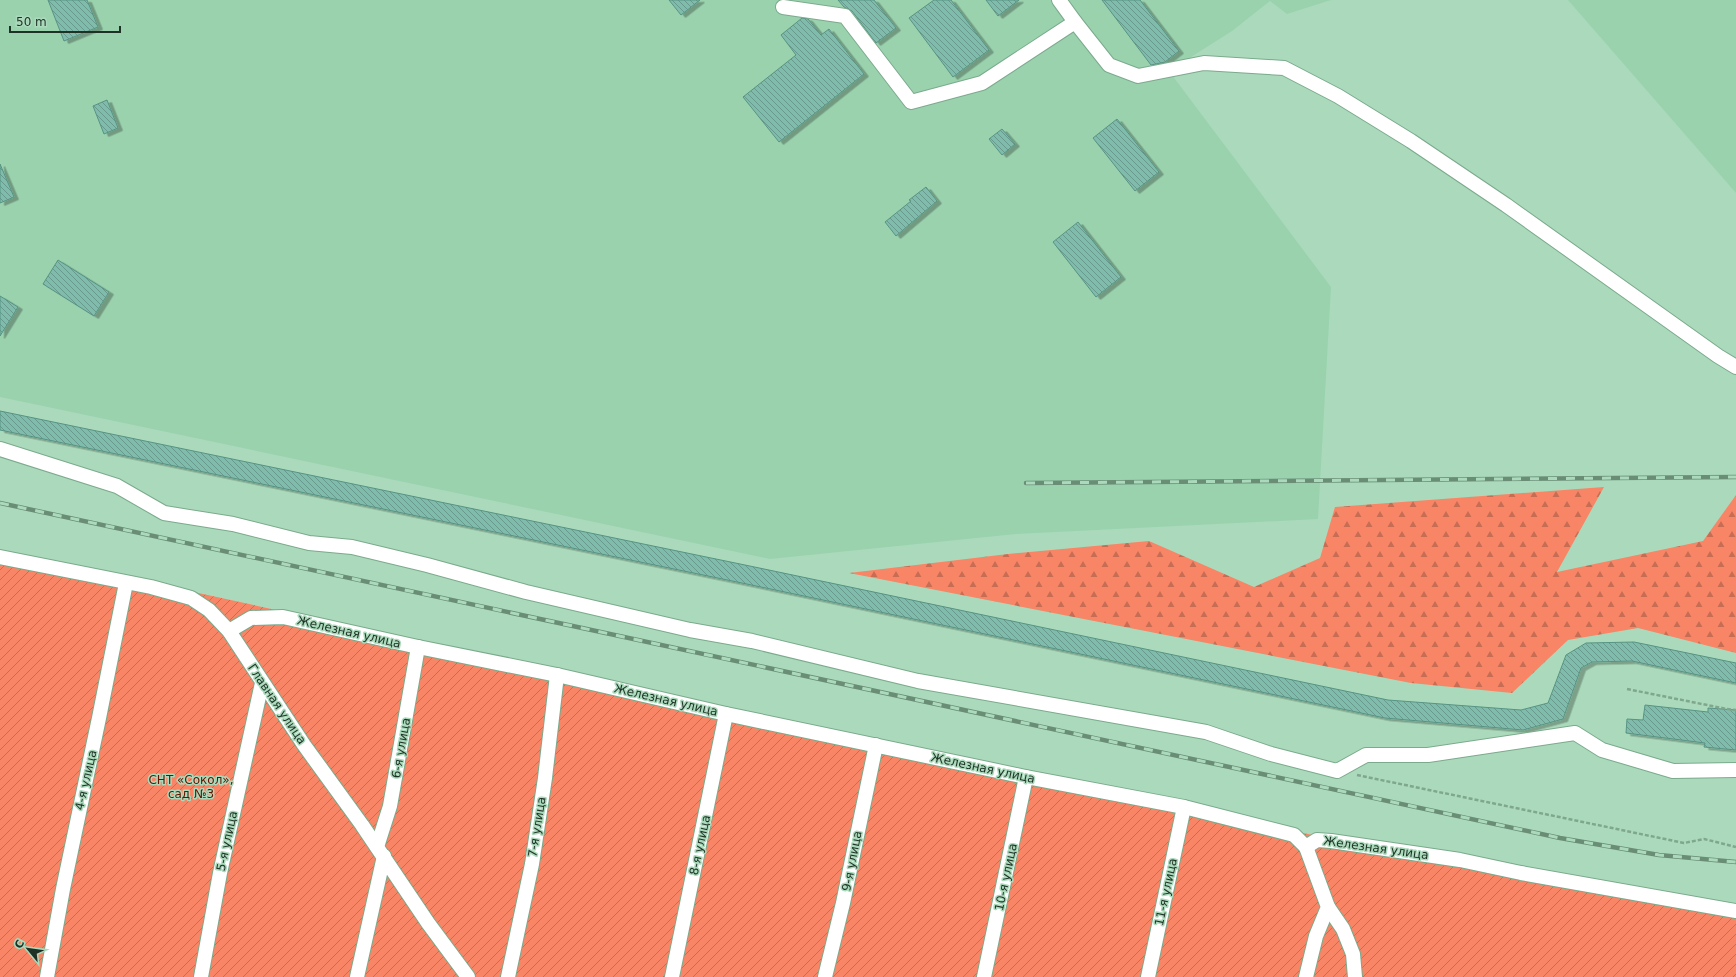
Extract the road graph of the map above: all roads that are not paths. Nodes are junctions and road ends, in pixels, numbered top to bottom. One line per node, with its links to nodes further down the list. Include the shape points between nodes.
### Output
1 (1059, 0): 3 (street)
2 (784, 7): 3 (street, via 845,16 911,102 982,83)
3 (1075, 22): 4 (street, via 1109,66 1138,76 1204,63 1284,68 1338,96 1506,205)
4 (1736, 367)
5 (0, 449): 14 (street, via 118,486 164,514 233,524 309,543 352,547 533,593 690,630 752,641 918,681 1206,732 1270,754 1337,771 1366,755 1428,755 1575,733 1602,750 1673,771)
6 (0, 557): 7 (street, Главная улица)
7 (126, 583): 8 (street, Главная улица, via 191,598 209,610); 21 (street, 4-я улица)
8 (229, 631): 9 (street, Железная улица, via 251,618 284,617); 11 (street, Главная улица)
9 (418, 647): 10 (street, Железная улица); 18 (street, 6-я улица)
10 (557, 675): 12 (street, Железная улица); 25 (street, 7-я улица, via 532,864)
11 (262, 683): 18 (street, Главная улица); 22 (street, 5-я улица, via 220,873)
12 (726, 714): 13 (street, Железная улица); 26 (street, 8-я улица)
13 (876, 745): 15 (street, Железная улица); 27 (street, 9-я улица)
14 (1736, 770)
15 (1026, 777): 16 (street, Железная улица); 28 (street, 10-я улица)
16 (1184, 807): 17 (street, Железная улица, via 1294,835); 29 (street, 11-я улица)
17 (1306, 847): 19 (street); 20 (street, Железная улица, via 1317,840 1331,841 1460,860 1521,874)
18 (380, 852): 23 (street, 6-я улица); 24 (street, Главная улица)
19 (1328, 907): 30 (street, via 1316,936); 31 (street, via 1343,929 1352,954)
20 (1736, 911)
21 (47, 977)
22 (201, 977)
23 (357, 977)
24 (468, 977)
25 (508, 977)
26 (672, 977)
27 (825, 977)
28 (984, 977)
29 (1148, 977)
30 (1306, 977)
31 (1355, 977)

